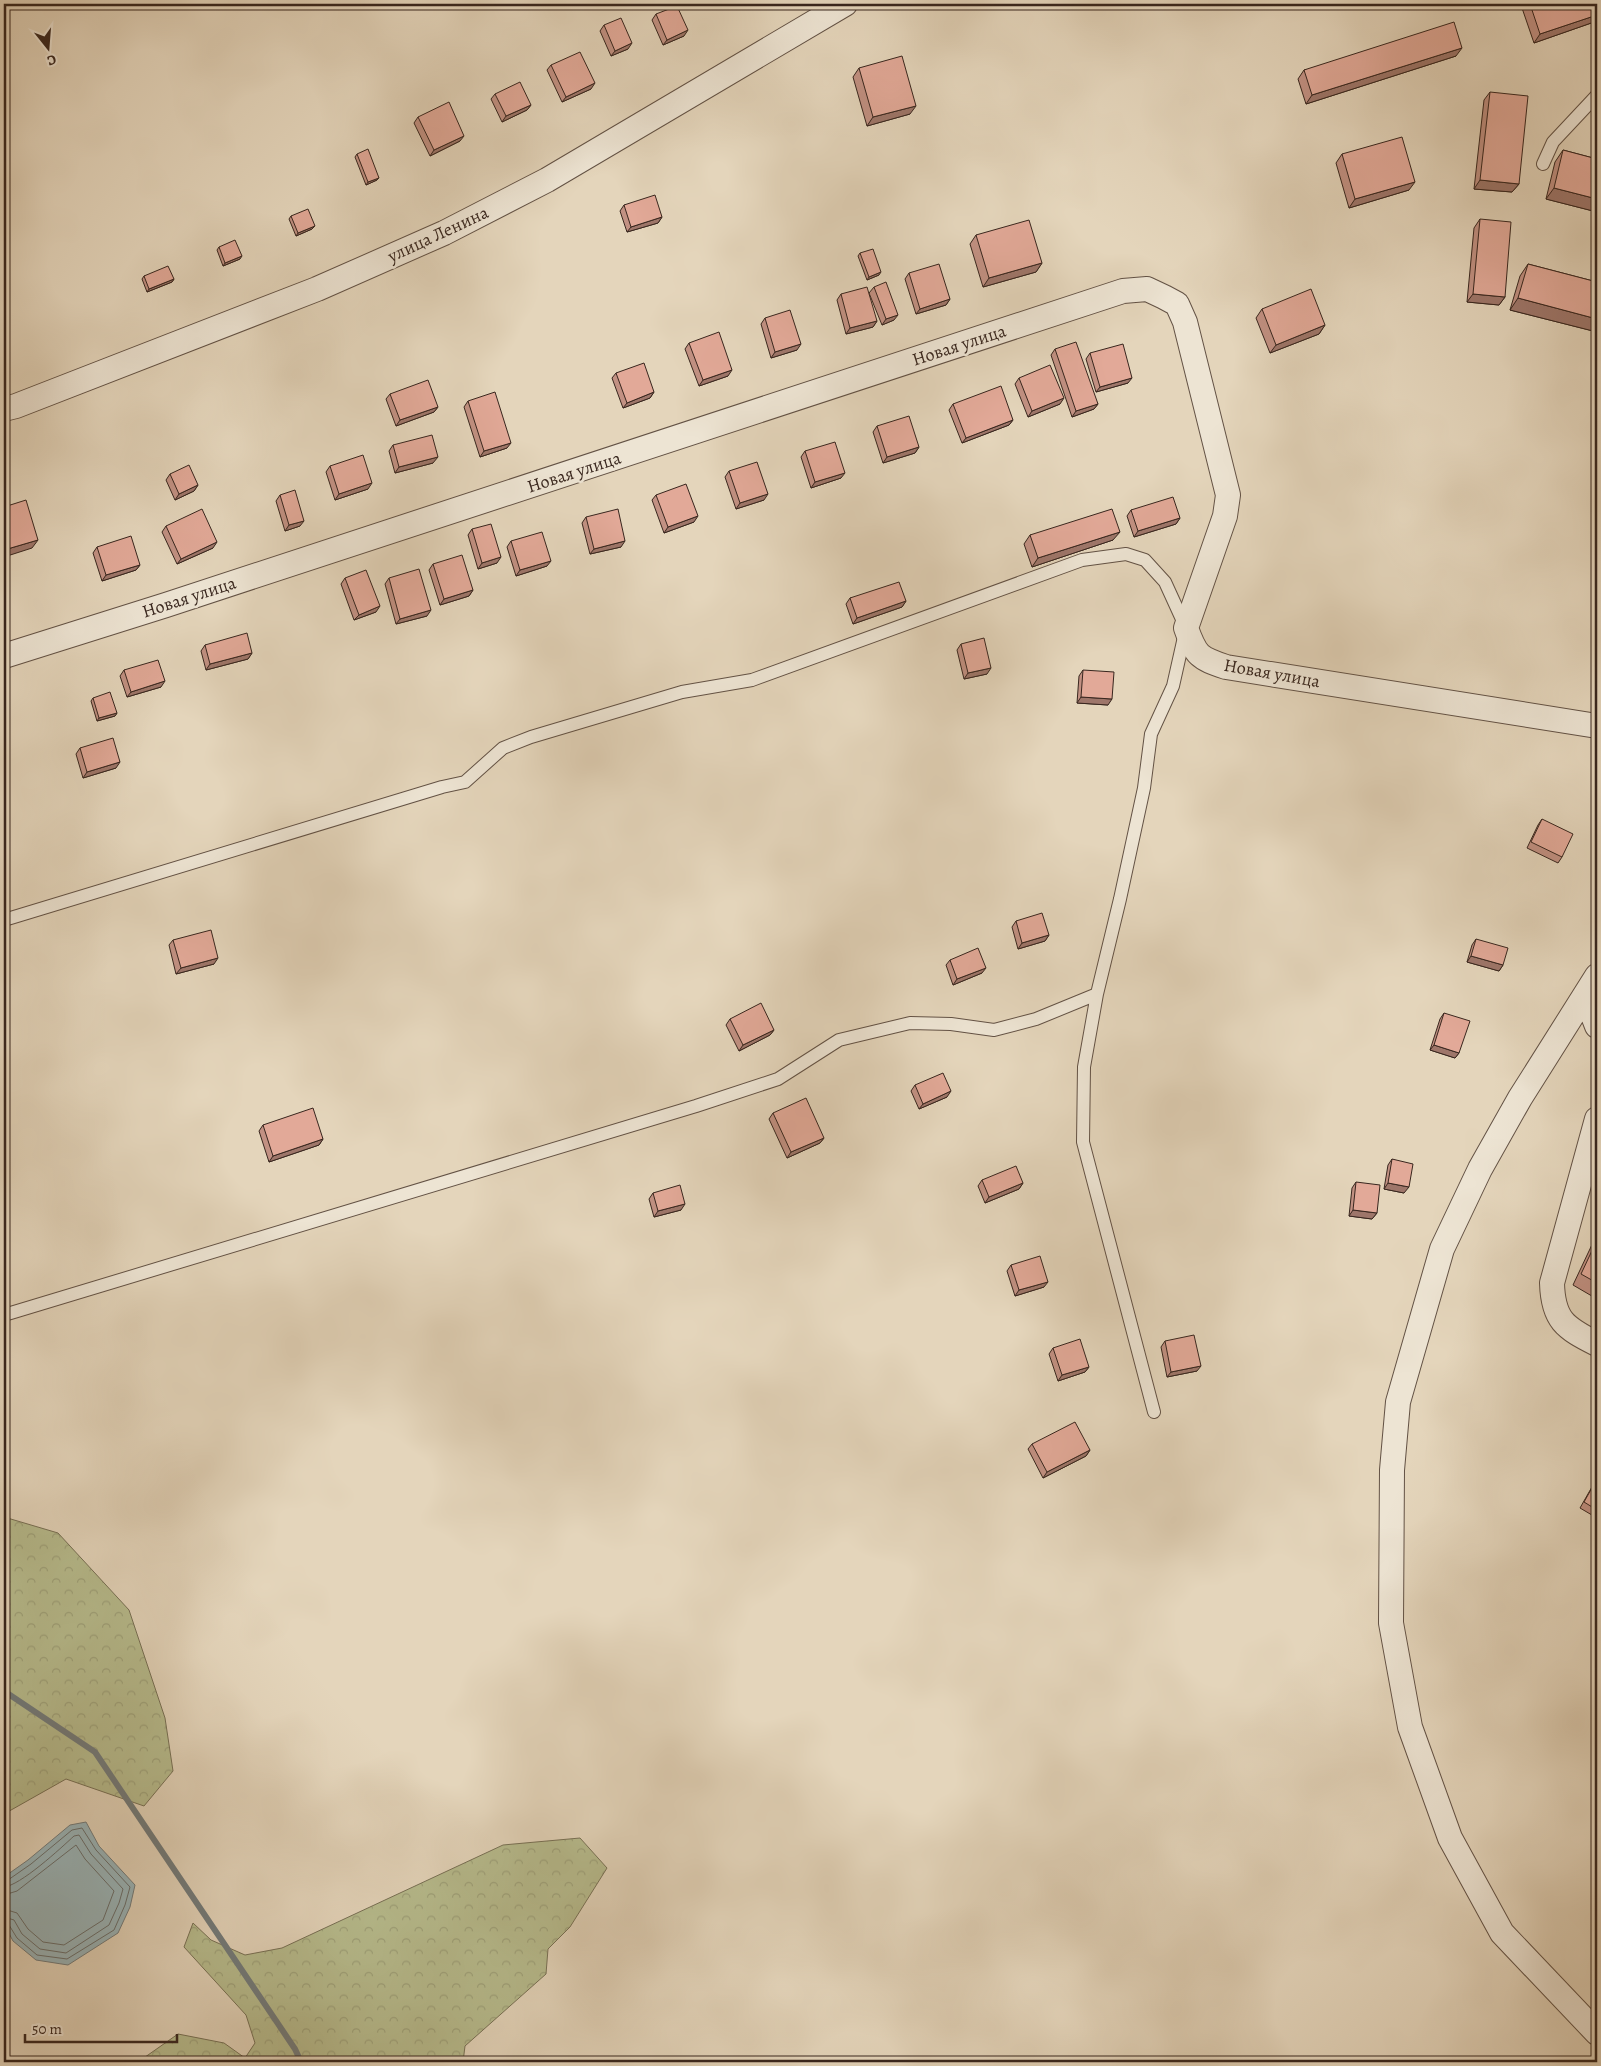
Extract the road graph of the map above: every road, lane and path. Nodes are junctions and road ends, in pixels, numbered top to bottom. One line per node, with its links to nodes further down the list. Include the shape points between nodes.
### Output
1 (845, 4): 4 (street, улица Ленина, via 547,180 444,233 317,289)
2 (1597, 95): 3 (lane, via 1553,142)
3 (1543, 164)
4 (4, 409)
5 (1186, 628): 6 (street, Новая улица, via 1225,516 1228,495 1186,322 1177,304 1147,289 1123,291); 7 (street, Новая улица, via 1192,645 1204,659 1226,667); 8 (lane, via 1165,582 1145,560 1126,554 1082,560 752,680 682,692 531,737 503,748 465,782); 10 (lane, via 1173,686 1151,734 1144,788)
6 (4, 656)
7 (1597, 726)
8 (4, 920)
9 (1591, 986): 11 (street); 16 (street, via 1484,1161 1442,1250 1398,1402 1392,1470 1391,1623 1410,1727 1450,1838 1502,1933)
10 (1097, 994): 13 (lane, via 1036,1019 994,1030 910,1023 839,1040 778,1079); 15 (lane, via 1084,1067 1083,1142)
11 (1597, 1026)
12 (1597, 1119): 14 (street, via 1552,1283 1553,1301 1559,1318)
13 (4, 1315)
14 (1597, 1344)
15 (1154, 1412)
16 (1597, 2033)

